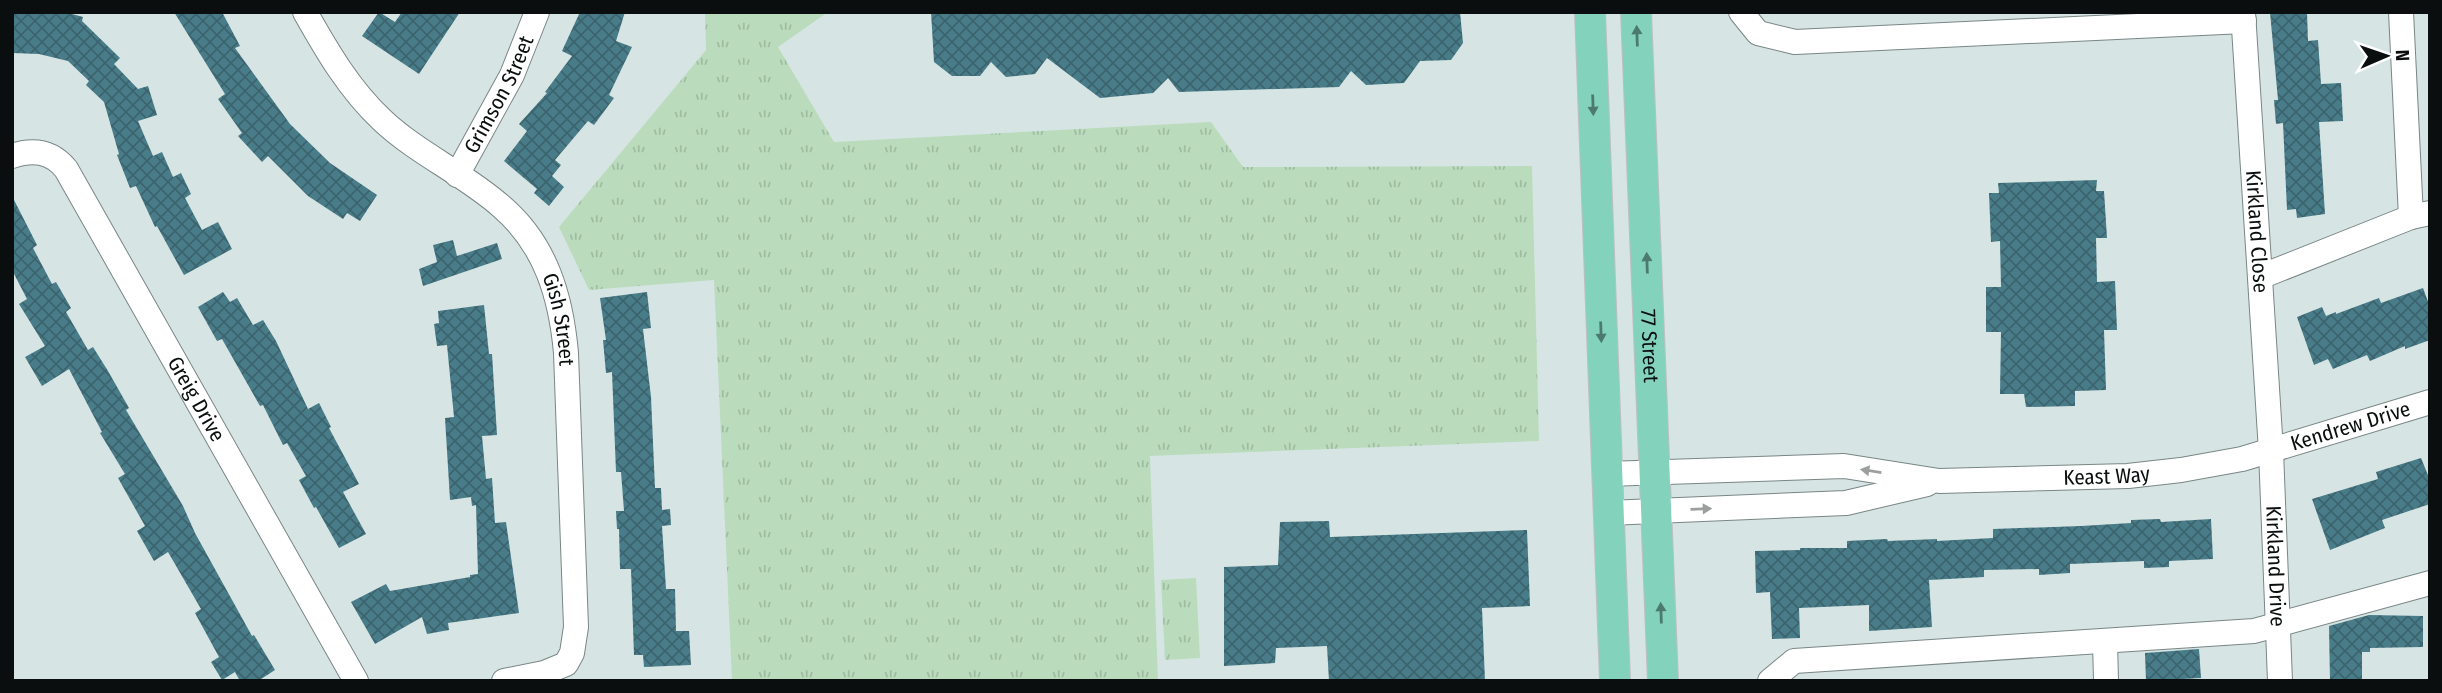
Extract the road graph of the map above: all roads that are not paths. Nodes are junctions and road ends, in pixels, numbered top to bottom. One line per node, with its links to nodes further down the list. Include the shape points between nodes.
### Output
1 (305, 12): 9 (street, Gish Street, via 364,102 411,144)
2 (537, 12): 9 (street, Grimson Street, via 512,75)
3 (1590, 12): 15 (main road, one-way to 15)
4 (1636, 12): 14 (main road, 77 Street, one-way to 4)
5 (1741, 12): 7 (street, via 1758,33 1795,42)
6 (2401, 12): 10 (street)
7 (2244, 16): 11 (street, Kirkland Close)
8 (12, 156): 22 (street, Greig Drive, via 41,152 66,169)
9 (457, 175): 23 (street, Gish Street, via 524,228 542,256 563,320 575,642 566,664)
10 (2421, 215): 11 (street)
11 (2260, 277): 13 (street, Kirkland Close)
12 (2430, 402): 13 (street, Kendrew Drive)
13 (2271, 451): 16 (street, Keast Way, via 2128,476); 20 (street, Kirkland Drive)
14 (1656, 473): 15 (street, Keast Way); 16 (street, Keast Way, one-way to 14, via 1844,466); 17 (main road, 77 Street)
15 (1606, 474): 18 (main road)
16 (1939, 481): 17 (street, Keast Way, one-way to 16, via 1846,503)
17 (1657, 510): 18 (street, Keast Way); 25 (main road, 77 Street, one-way to 17)
18 (1608, 513): 24 (main road)
19 (2430, 583): 20 (street)
20 (2278, 625): 21 (street, via 2254,631); 28 (street, Kirkland Drive)
21 (2105, 642): 26 (street, via 1794,661); 27 (street)
22 (356, 681)
23 (504, 681)
24 (1615, 681)
25 (1663, 681)
26 (1770, 681)
27 (2106, 681)
28 (2280, 681)

